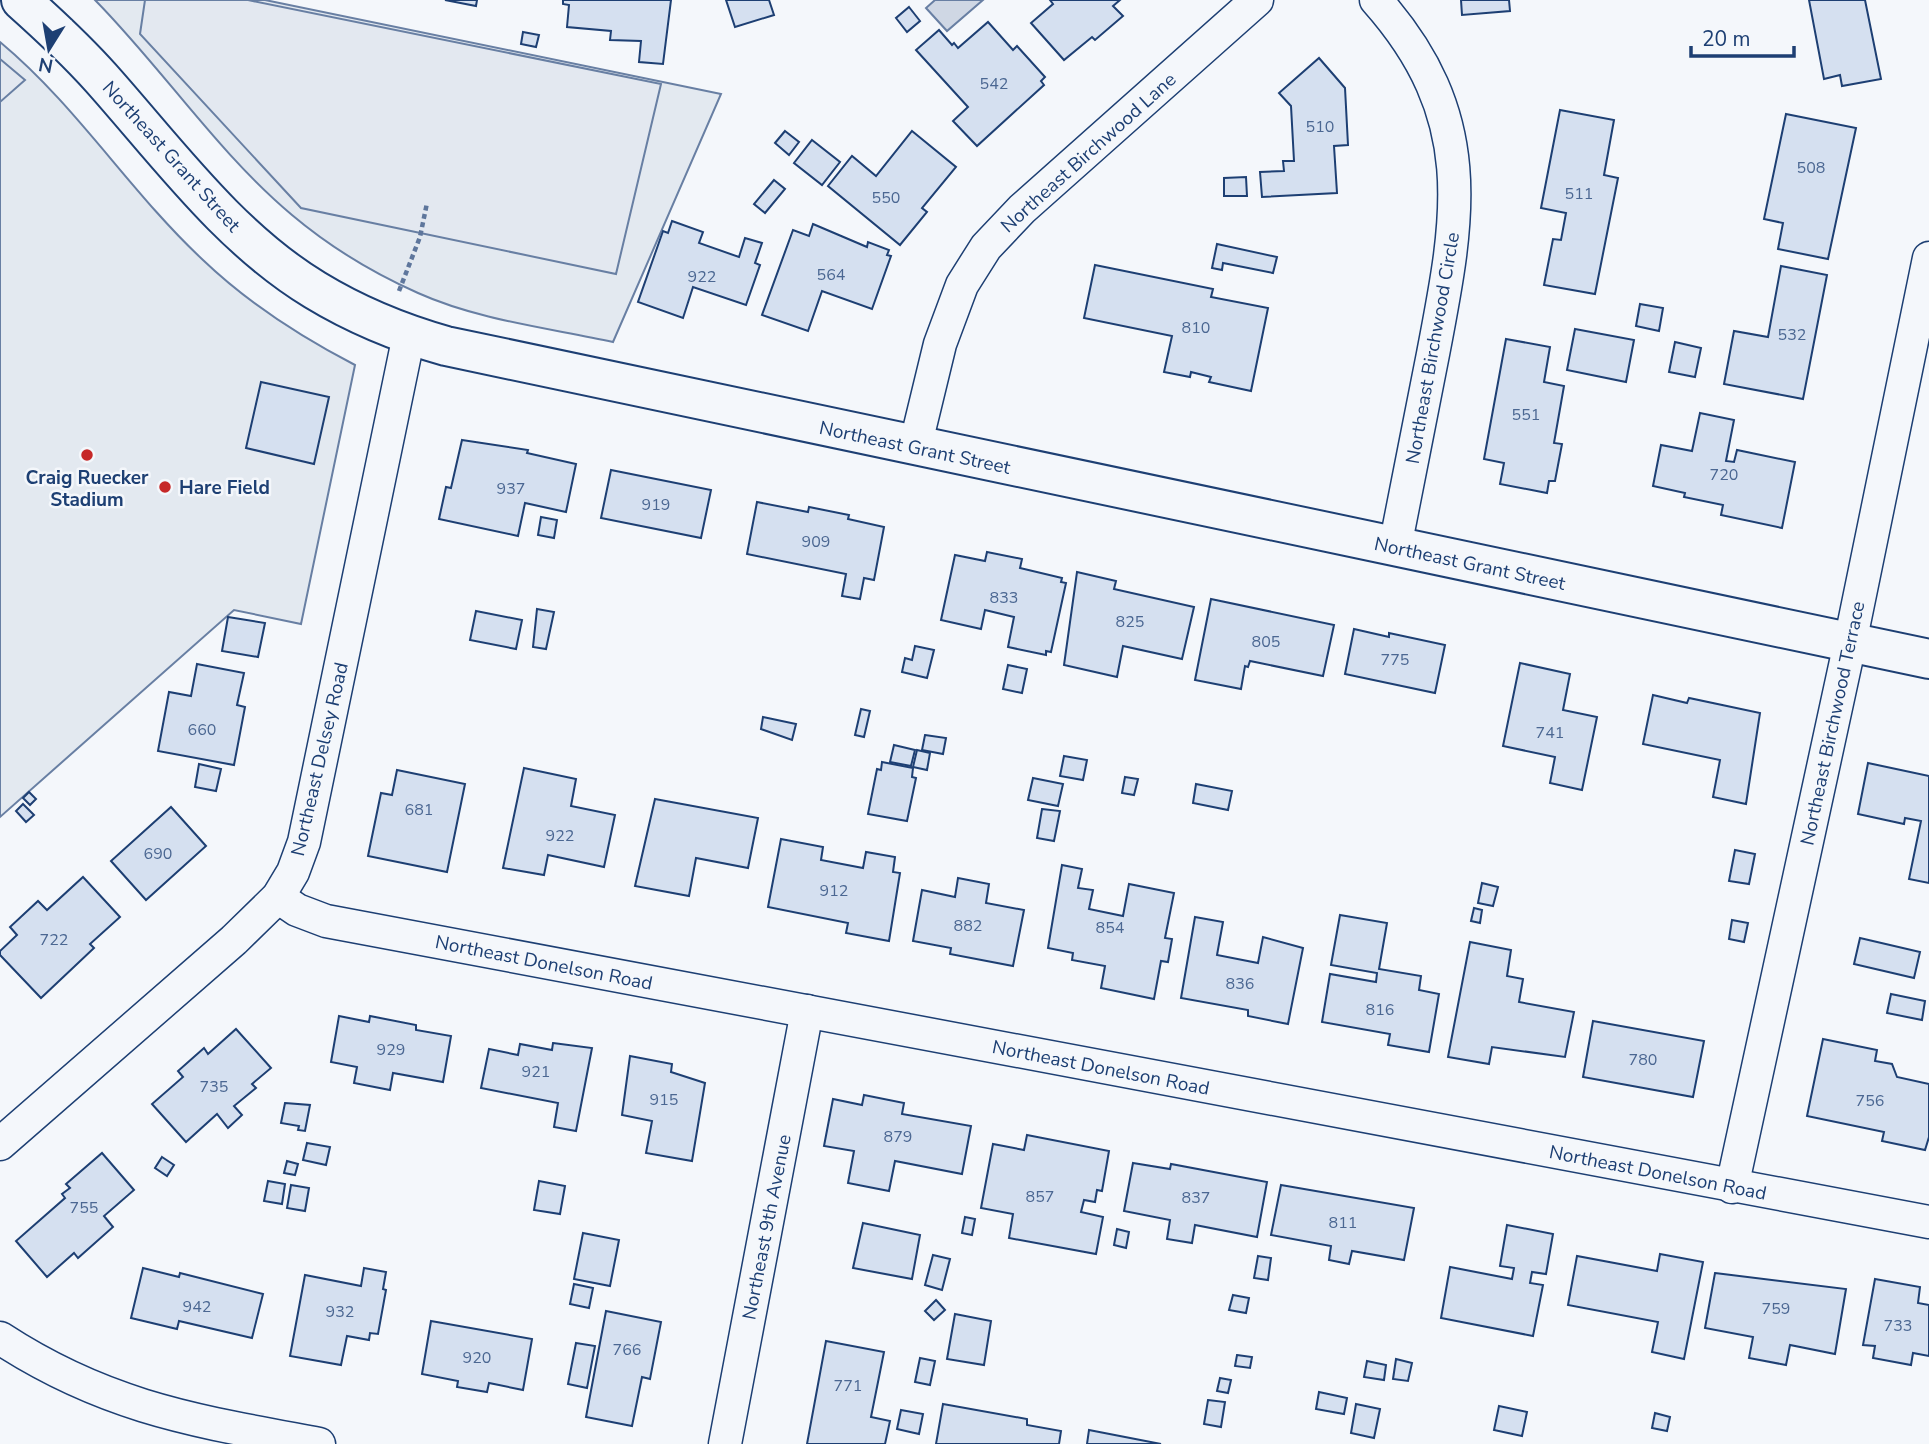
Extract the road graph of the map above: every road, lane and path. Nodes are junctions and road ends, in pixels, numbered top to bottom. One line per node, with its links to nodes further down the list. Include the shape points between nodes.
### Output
1 (21, 0): 7 (street, Northeast Grant Street, via 74,49 219,212 265,254 314,290)
2 (1257, 0): 8 (street, Northeast Birchwood Lane, via 1022,209 986,247 962,285 940,344)
3 (1376, 0): 9 (street, Northeast Birchwood Circle, via 1423,61 1440,103 1456,173 1452,256)
4 (427, 203): 6 (path, via 420,237)
5 (1929, 258): 10 (street, Northeast Birchwood Terrace)
6 (399, 292)
7 (409, 335): 8 (street, Northeast Grant Street); 12 (street, Northeast Delsey Road, via 303,842)
8 (915, 447): 9 (street, Northeast Grant Street)
9 (1395, 547): 10 (street, Northeast Grant Street)
10 (1850, 643): 11 (street, Northeast Grant Street); 15 (street, Northeast Birchwood Terrace)
11 (1929, 659)
12 (278, 897): 13 (street, Northeast Donelson Road, via 326,921); 14 (street, Northeast Delsey Road)
13 (807, 1011): 15 (street, Northeast Donelson Road); 19 (street, Northeast 9th Avenue)
14 (0, 1144)
15 (1732, 1187): 16 (street, Northeast Donelson Road)
16 (1929, 1222)
17 (0, 1338): 18 (street, via 75,1381 128,1403 184,1419)
18 (319, 1444)
19 (725, 1444)

